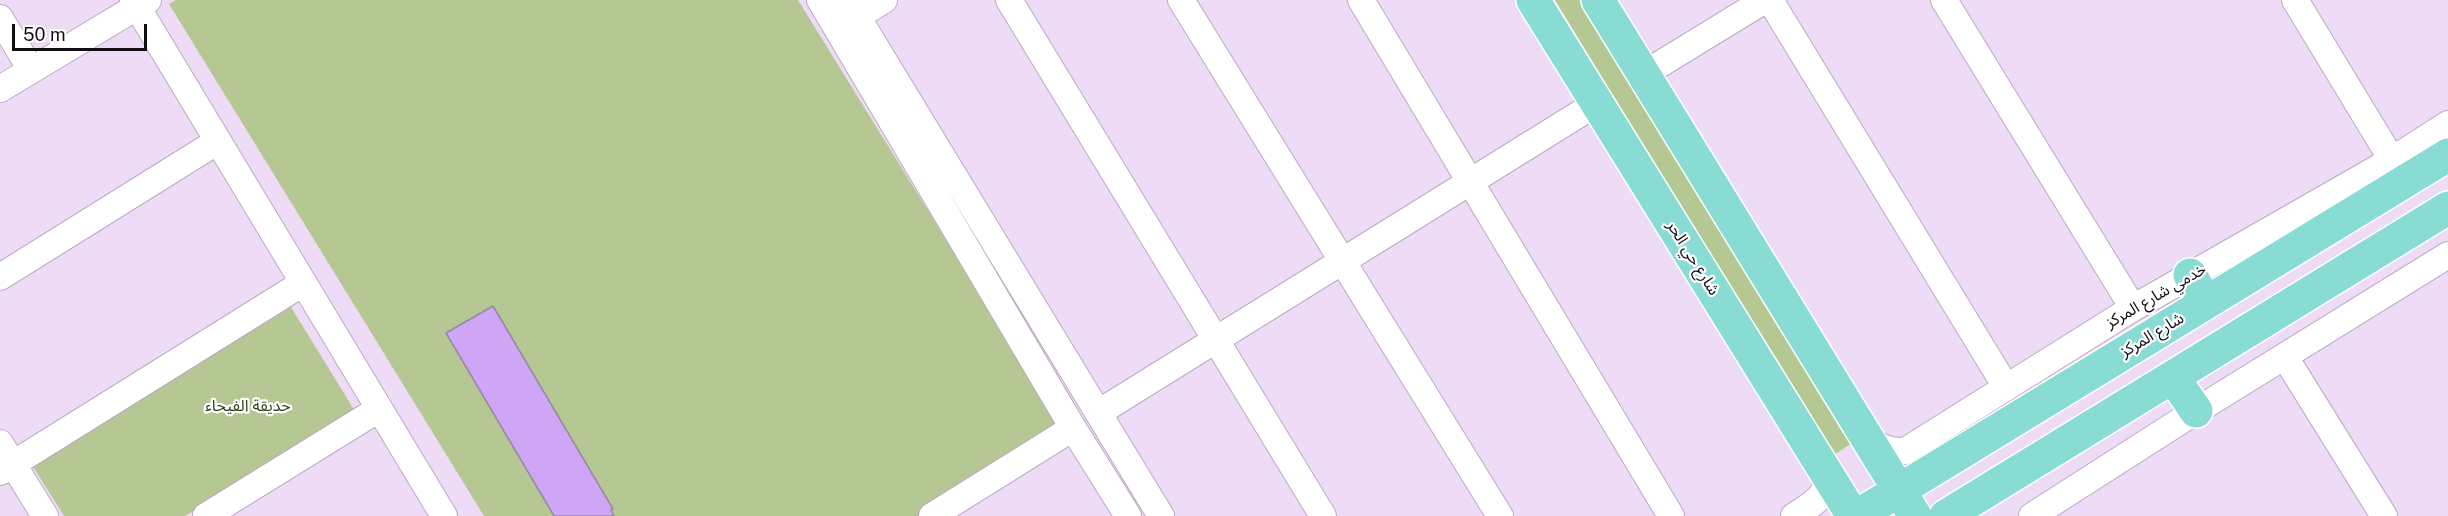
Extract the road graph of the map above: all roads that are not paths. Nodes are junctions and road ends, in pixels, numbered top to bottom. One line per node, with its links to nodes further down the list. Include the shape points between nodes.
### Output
1 (820, 0): 38 (street)
2 (884, 0): 13 (street)
3 (1009, 0): 31 (street)
4 (1182, 0): 26 (street)
5 (1361, 0): 23 (street)
6 (1533, 0): 18 (main road, شارع حي الحر)
7 (1598, 0): 16 (main road)
8 (1765, 0): 16 (street)
9 (1770, 0): 34 (street)
10 (1944, 0): 30 (street)
11 (2295, 0): 22 (street)
12 (139, 2): 15 (street); 20 (street)
13 (852, 8): 37 (street)
14 (0, 18): 15 (street)
15 (31, 70): 17 (street)
16 (1644, 74): 39 (main road)
17 (0, 89)
18 (1597, 103): 23 (street); 41 (main road, شارع حي الحر)
19 (2448, 124): 22 (street, خدمي شارع المركز)
20 (218, 141): 27 (street); 28 (street)
21 (2448, 155): 29 (main road, شارع المركز)
22 (2392, 160): 29 (street, خدمي شارع المركز)
23 (1471, 182): 26 (street); 51 (street)
24 (2448, 208): 33 (main road)
25 (2448, 255): 32 (street)
26 (1343, 262): 31 (street); 50 (street)
27 (0, 277)
28 (303, 283): 35 (street); 40 (street)
29 (2198, 288): 30 (street, خدمي شارع المركز); 42 (main road, شارع المركز)
30 (2133, 308): 34 (street, خدمي شارع المركز)
31 (1216, 340): 37 (street); 49 (street)
32 (2285, 357): 36 (street); 57 (street)
33 (2174, 377): 36 (main road); 55 (main road)
34 (2006, 387): 39 (street, خدمي شارع المركز, via 1905,451 1879,447)
35 (379, 409): 45 (street); 46 (street)
36 (2196, 411): 56 (street)
37 (1098, 413): 48 (street)
38 (1073, 428): 43 (street); 47 (street)
39 (1865, 435): 42 (main road)
40 (4, 459): 44 (street)
41 (1821, 464): 52 (street, via 1825,488 1821,498); 53 (main road, شارع حي الحر)
42 (1907, 503): 54 (main road, شارع المركز)
43 (936, 515)
44 (45, 516)
45 (206, 516)
46 (444, 516)
47 (1128, 516)
48 (1161, 516)
49 (1323, 516)
50 (1500, 516)
51 (1671, 516)
52 (1794, 516)
53 (1853, 516)
54 (1857, 516)
55 (1946, 516)
56 (2032, 516)
57 (2384, 516)

